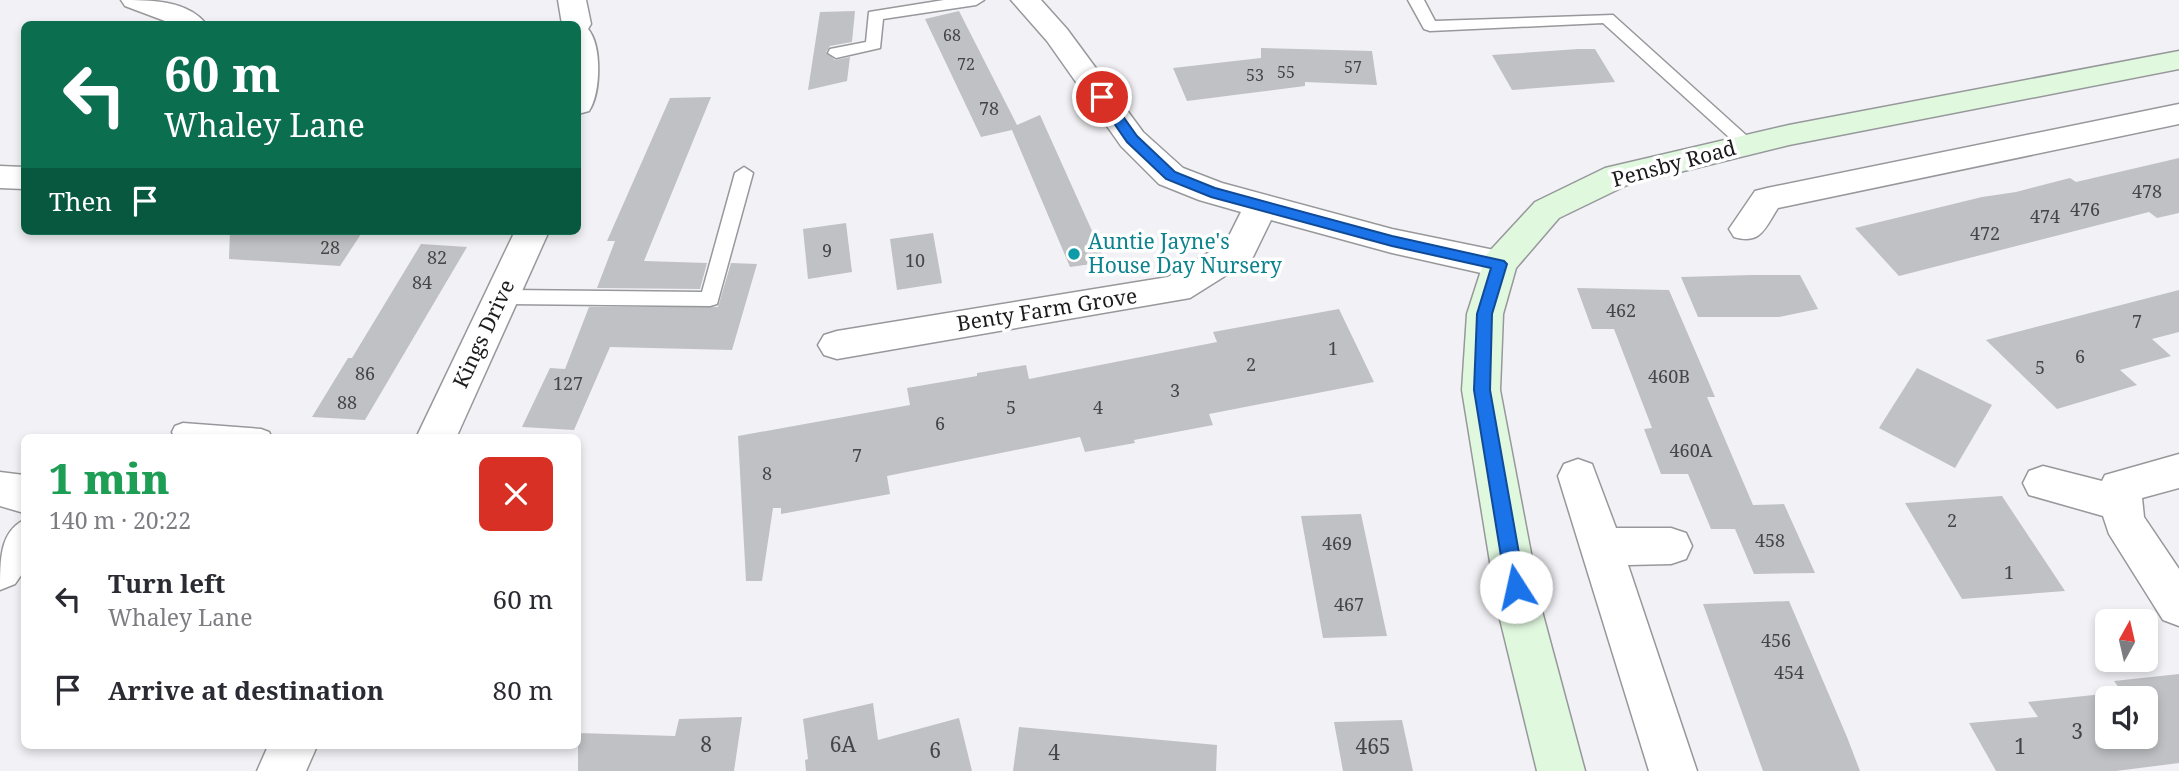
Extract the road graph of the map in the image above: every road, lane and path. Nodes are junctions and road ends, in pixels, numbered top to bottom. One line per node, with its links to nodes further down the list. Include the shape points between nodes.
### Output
1 (135, 0): 7 (street)
2 (976, 0): 8 (lane, via 875,15 874,45)
3 (1025, 0): 17 (street, via 1058,35 1132,139 1171,176)
4 (1416, 0): 6 (lane, via 1430,26)
5 (1591, 0): 6 (lane)
6 (1607, 18): 13 (lane)
7 (187, 21)
8 (836, 53)
9 (581, 59): 11 (street)
10 (2179, 60): 13 (main road, Pensby Road)
11 (581, 94)
12 (2179, 114): 18 (street, via 1767,199)
13 (1748, 145): 20 (main road, Pensby Road, via 1617,176 1547,210)
14 (744, 173): 21 (lane, via 710,299)
15 (0, 177): 16 (street)
16 (21, 178)
17 (1261, 205): 20 (street); 22 (street, Benty Farm Grove, via 1240,250 1177,289)
18 (1746, 229)
19 (531, 235): 21 (street, Kings Drive)
20 (1499, 264): 39 (main road, Pensby Road, via 1485,314 1482,390 1520,611)
21 (502, 297): 25 (street, Kings Drive)
22 (837, 345)
23 (183, 432): 24 (lane)
24 (209, 434)
25 (438, 434)
26 (2179, 471): 31 (street, via 2120,487)
27 (1578, 476): 34 (street)
28 (2043, 483): 31 (street)
29 (0, 489): 30 (street)
30 (21, 493)
31 (2122, 504): 36 (street, via 2124,522)
32 (21, 542): 35 (street)
33 (1671, 546): 34 (street)
34 (1601, 547): 40 (street)
35 (0, 571)
36 (2179, 606)
37 (292, 749): 38 (street)
38 (281, 771)
39 (1561, 771)
40 (1673, 771)

